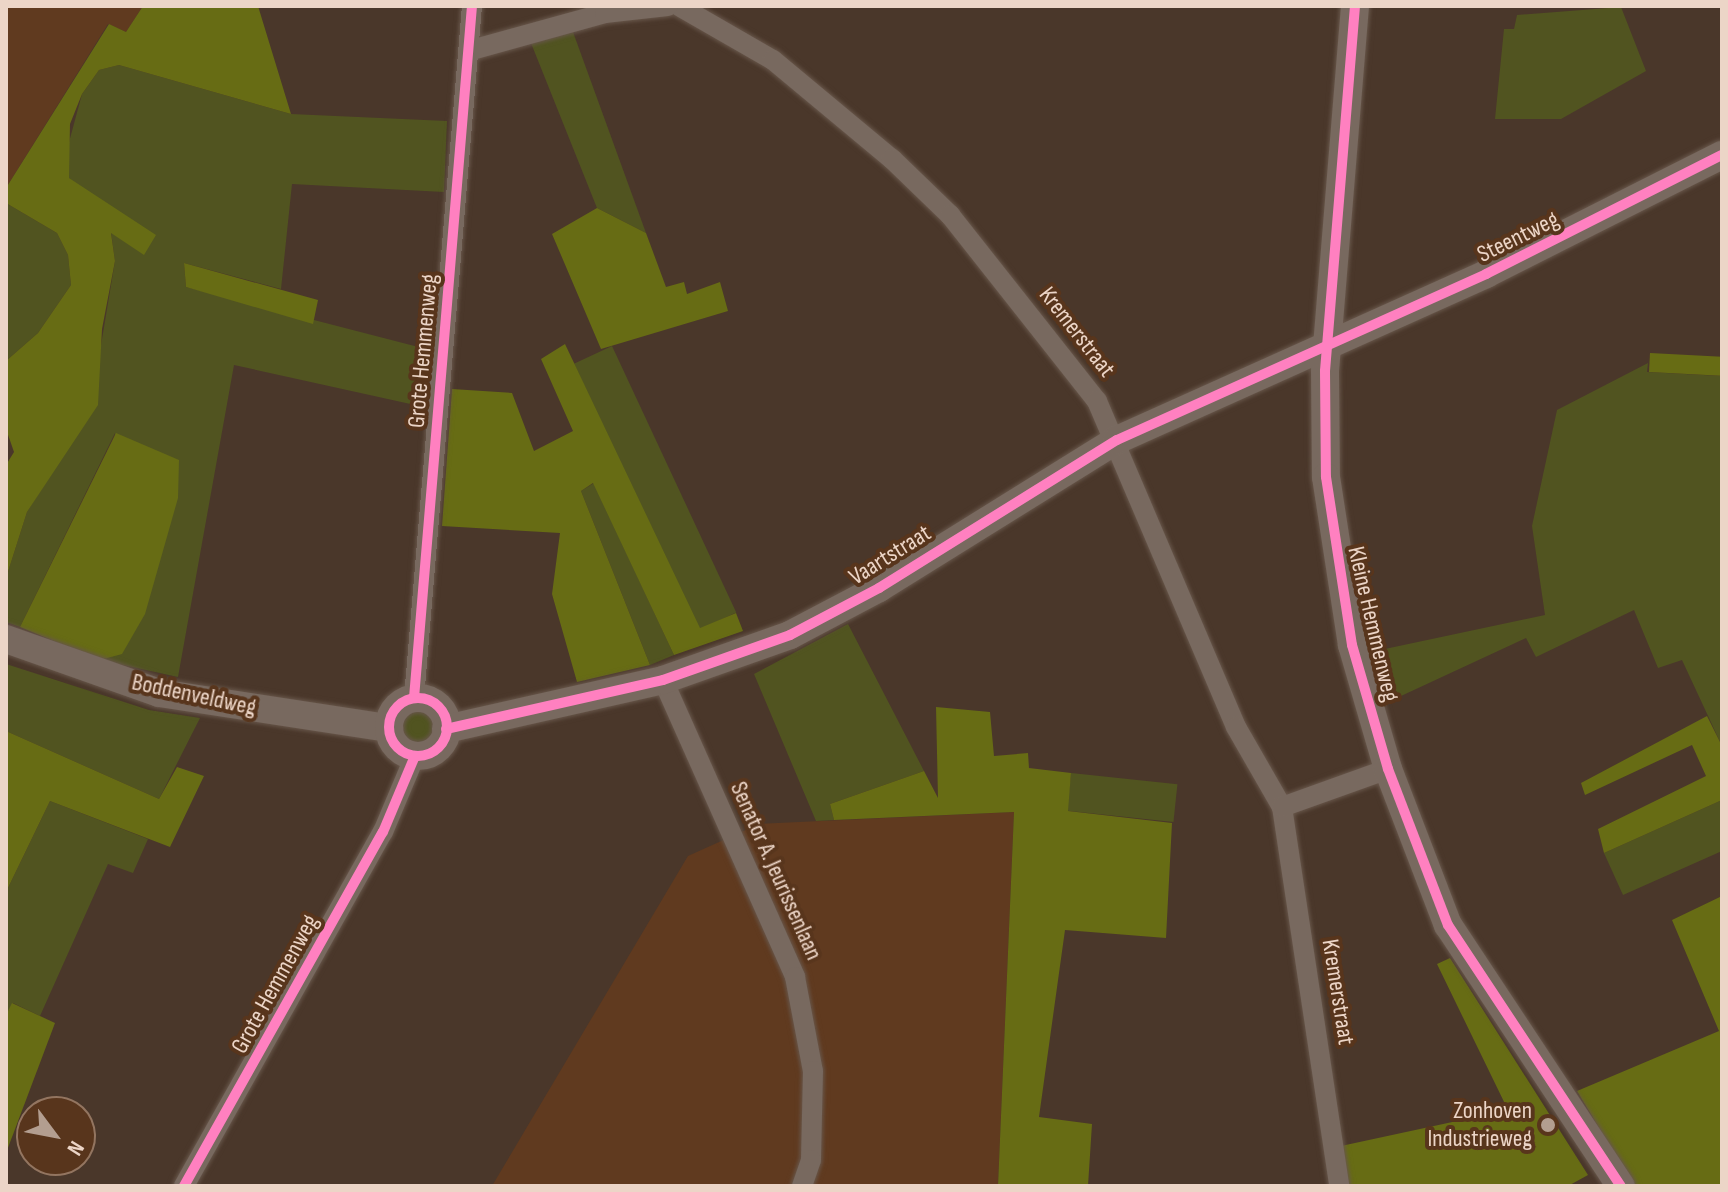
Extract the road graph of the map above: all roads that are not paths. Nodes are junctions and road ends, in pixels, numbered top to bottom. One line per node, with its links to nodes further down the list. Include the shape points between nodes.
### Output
1 (472, 6): 5 (street, Grote Hemmenweg)
2 (668, 6): 5 (street, via 605,13)
3 (679, 6): 8 (street, Kremerstraat, via 801,81 950,215 1097,401)
4 (1355, 6): 7 (street, Kleine Hemmenweg)
5 (468, 51): 11 (street, Grote Hemmenweg)
6 (1722, 155): 7 (street, Steentweg)
7 (1328, 348): 8 (street, Vaartstraat); 15 (street, Kleine Hemmenweg, via 1326,477 1334,546 1352,645)
8 (1117, 440): 10 (street, Vaartstraat, via 879,588 790,635); 16 (street, Kremerstraat, via 1142,516 1236,727)
9 (6, 639): 12 (street, Boddenveldweg, via 159,693)
10 (663, 680): 13 (street, Vaartstraat); 18 (street, Senator A. Jeurissenlaan, via 795,977 813,1071 811,1160)
11 (414, 698): 12 (street, via 393,712); 13 (street, via 438,706)
12 (389, 728): 14 (street, via 399,750)
13 (446, 729): 14 (street, Grote Hemmenweg, via 440,746)
14 (415, 756): 17 (street, Grote Hemmenweg, via 383,832)
15 (1388, 769): 16 (street); 20 (street, Kleine Hemmenweg, via 1448,925)
16 (1282, 807): 19 (street, Kremerstraat)
17 (184, 1186)
18 (802, 1186)
19 (1339, 1186)
20 (1621, 1186)

